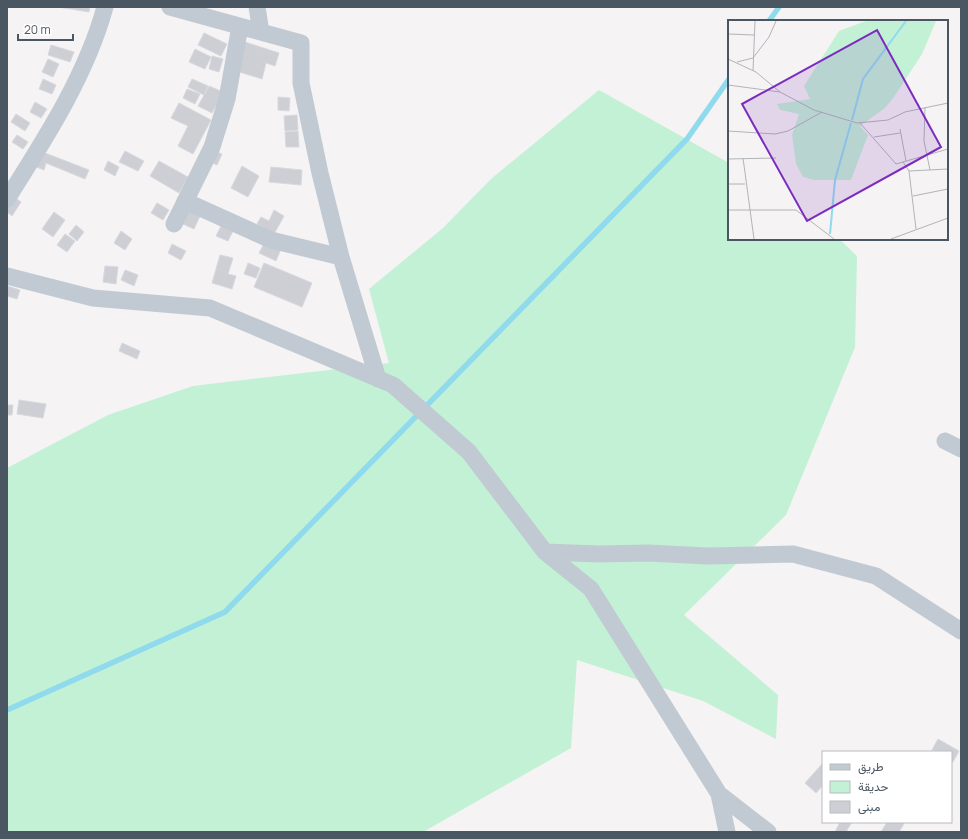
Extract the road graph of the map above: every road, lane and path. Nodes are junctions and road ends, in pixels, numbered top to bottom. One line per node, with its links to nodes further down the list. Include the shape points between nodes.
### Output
1 (105, 7): 6 (street, via 77,81 38,151)
2 (170, 7): 4 (street)
3 (257, 7): 5 (street)
4 (240, 26): 5 (street); 7 (street, via 227,99 212,147)
5 (261, 32): 9 (street, via 301,43 301,83)
6 (7, 199)
7 (185, 202): 8 (street); 9 (street, via 271,240)
8 (174, 224)
9 (341, 257): 11 (street)
10 (7, 276): 11 (street, via 93,298 210,308)
11 (378, 379): 14 (street, via 393,385 469,452)
12 (945, 441): 13 (street)
13 (961, 449)
14 (545, 552): 15 (street, via 707,556 793,554 876,576); 16 (street, via 591,588)
15 (961, 631)
16 (719, 794): 17 (street); 18 (street)
17 (727, 832)
18 (768, 832)

